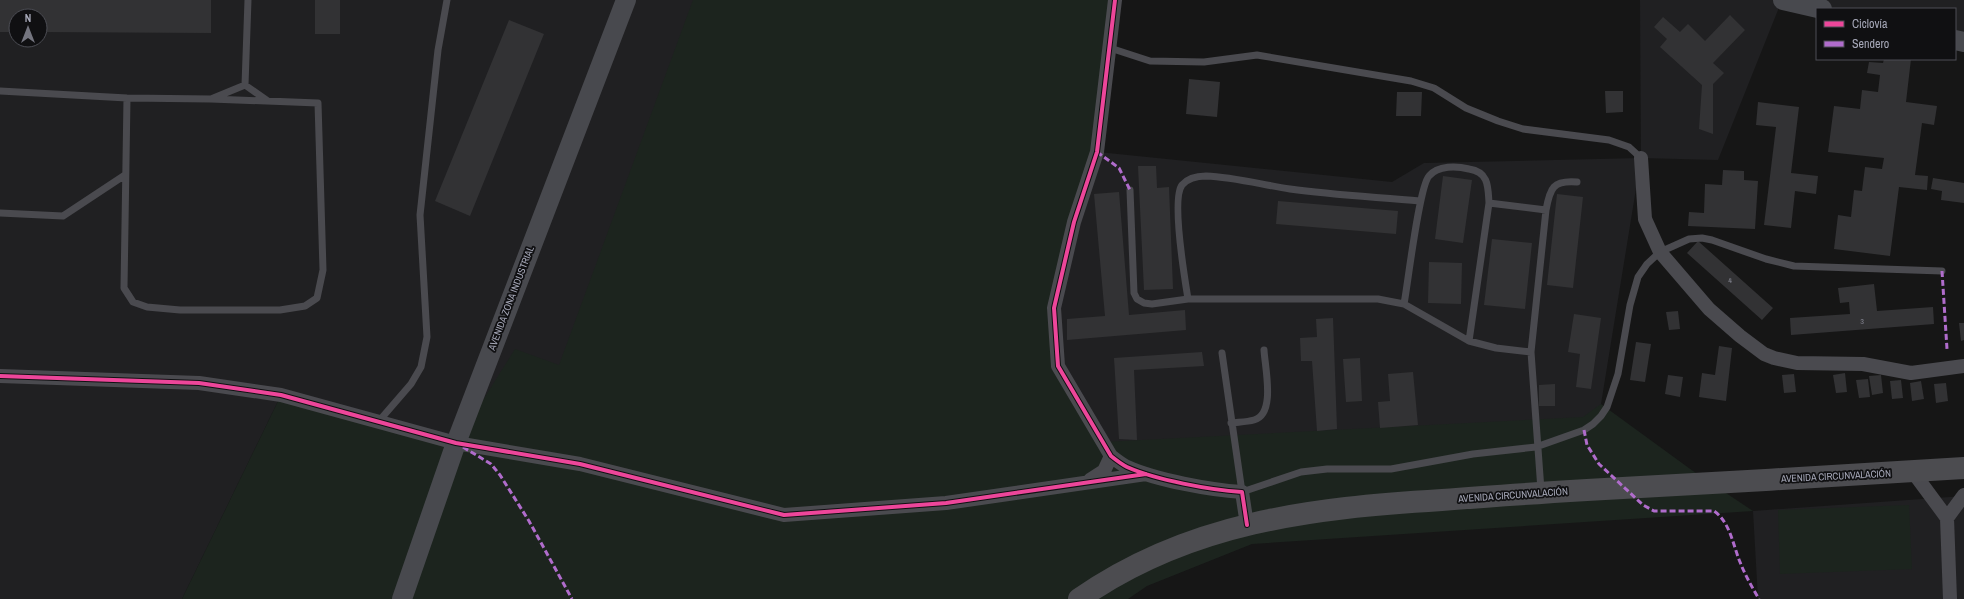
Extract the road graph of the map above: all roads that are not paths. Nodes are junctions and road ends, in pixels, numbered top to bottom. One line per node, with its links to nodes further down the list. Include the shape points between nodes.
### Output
1 (248, 0): 8 (lane)
2 (447, 0): 31 (lane, via 438,50 420,215 427,337 421,367 411,384)
3 (626, 0): 33 (main road, AVENIDA ZONA INDUSTRIAL)
4 (1115, 0): 7 (street)
5 (1783, 0): 6 (main road)
6 (1818, 8)
7 (1110, 48): 13 (lane, via 1150,61 1204,62 1257,55 1411,81 1434,88 1466,108 1498,121 1523,129 1609,140 1629,147); 35 (street, via 1097,152 1074,222 1054,308 1058,366)
8 (245, 85): 11 (lane); 12 (lane)
9 (0, 91): 10 (lane)
10 (127, 98): 11 (lane); 14 (lane)
11 (211, 99): 12 (lane)
12 (268, 101): 14 (lane, via 318,103 324,270 317,298 306,306 280,310 180,310 147,307 133,302 124,288)
13 (1641, 158): 21 (street, via 1645,219)
14 (125, 176): 20 (lane, via 63,216)
15 (1577, 182): 19 (lane, via 1558,183 1552,187)
16 (1130, 190): 23 (lane, via 1134,293 1137,299 1152,304)
17 (1420, 201): 18 (lane, via 1424,184 1432,173 1444,168 1464,168 1476,170 1485,176); 23 (lane, via 1292,189 1216,177 1195,177 1187,180 1180,186 1178,197 1180,242); 24 (lane)
18 (1489, 203): 19 (lane); 25 (lane)
19 (1546, 210): 27 (lane)
20 (0, 213)
21 (1660, 252): 22 (lane, via 1689,239 1702,238 1794,266); 29 (street, via 1709,309 1740,336 1764,354 1774,358 1803,364 1862,364 1911,373); 34 (lane, via 1638,277 1618,374 1607,407 1601,416 1584,430)
22 (1942, 271)
23 (1188, 299): 24 (lane, via 1337,298 1378,299)
24 (1404, 304): 25 (lane)
25 (1469, 341): 27 (lane, via 1496,348)
26 (1264, 350): 32 (lane, via 1268,393 1264,414 1255,420)
27 (1531, 352): 34 (lane)
28 (1222, 353): 32 (lane)
29 (1964, 366)
30 (0, 376): 31 (street, via 199,383 281,395)
31 (379, 421): 33 (street)
32 (1232, 423): 40 (lane)
33 (456, 443): 39 (street, via 580,464 784,515 946,503); 45 (main road, AVENIDA ZONA INDUSTRIAL)
34 (1536, 447): 40 (lane, via 1487,451 1391,469 1327,469 1301,472); 41 (lane)
35 (1111, 456): 38 (street, via 1125,466); 39 (street, via 1104,471)
36 (1964, 468): 37 (highway, AVENIDA CIRCUNVALACIÓN)
37 (1913, 472): 41 (highway, AVENIDA CIRCUNVALACIÓN); 43 (street)
38 (1146, 474): 39 (street); 40 (street, via 1218,490)
39 (1086, 482)
40 (1242, 492): 44 (street)
41 (1541, 493): 44 (highway, AVENIDA CIRCUNVALACIÓN, via 1349,507 1299,513)
42 (1964, 495): 43 (street)
43 (1947, 518): 47 (street)
44 (1247, 525): 46 (highway, AVENIDA CIRCUNVALACIÓN, via 1182,544 1123,573)
45 (402, 599)
46 (1079, 599)
47 (1950, 599)

